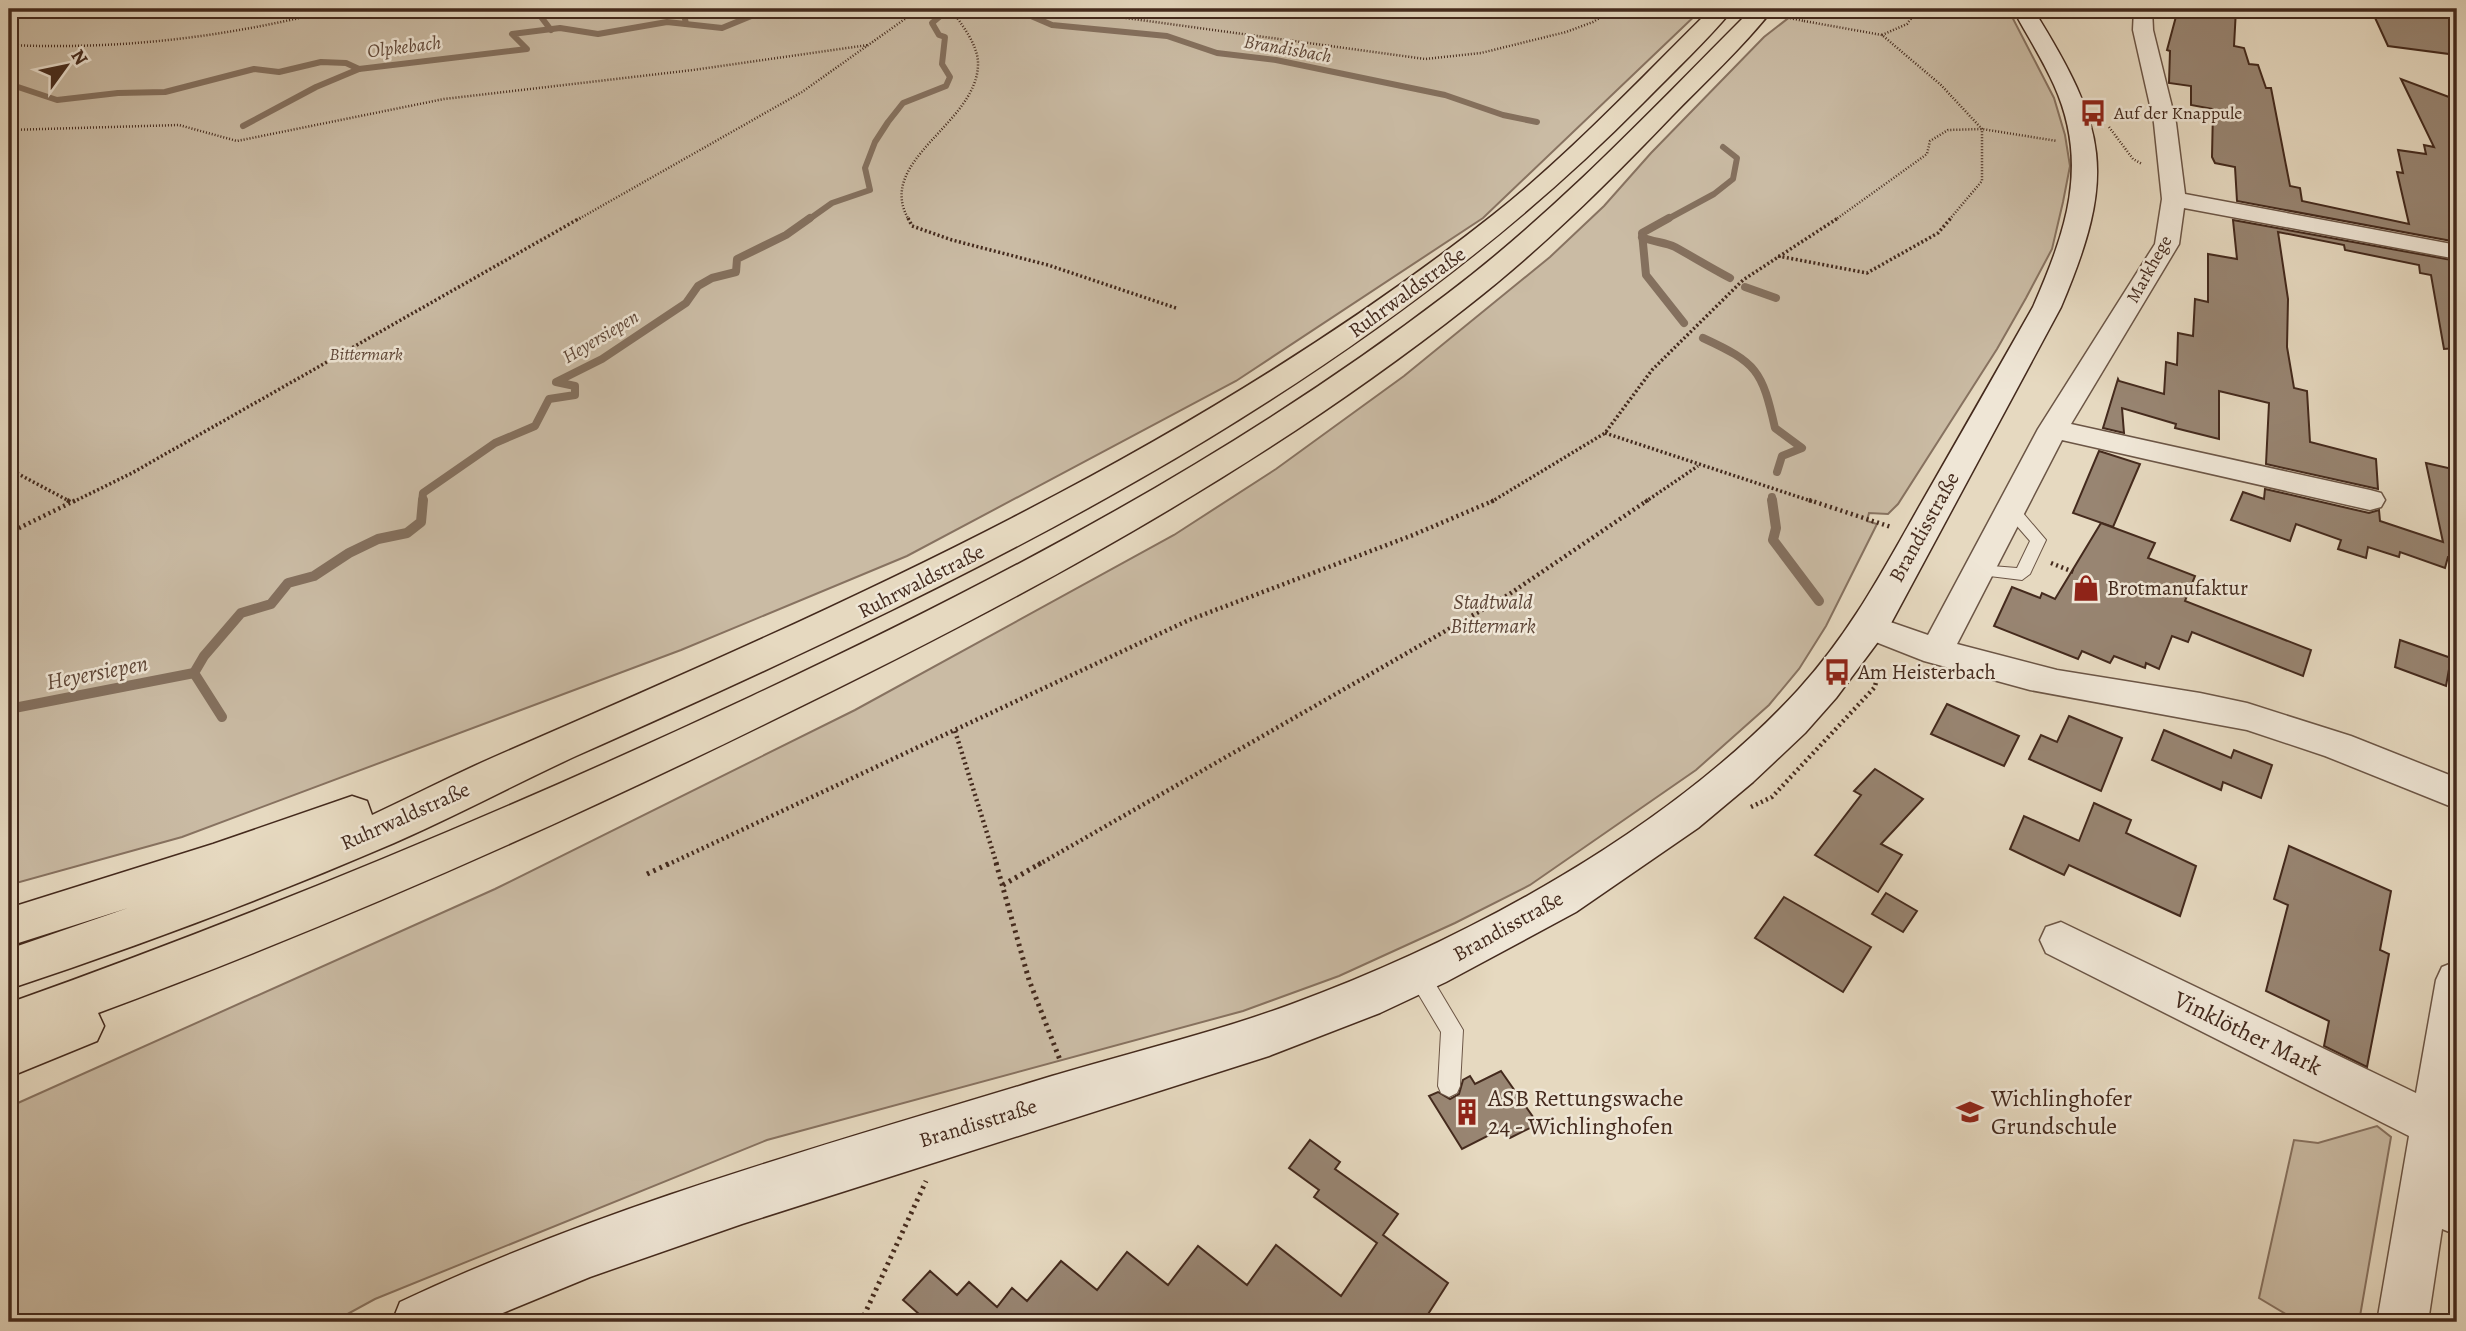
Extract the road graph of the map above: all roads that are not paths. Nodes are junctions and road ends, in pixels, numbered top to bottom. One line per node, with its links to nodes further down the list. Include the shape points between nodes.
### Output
1 (1723, 9): 13 (highway, Ruhrwaldstraße, via 1569,162 1503,220 1392,305 1266,390 1110,482 926,580 682,695)
2 (1763, 9): 15 (highway, via 1594,184 1520,250 1386,354 1267,433 1034,574 894,647)
3 (2023, 9): 11 (street, Brandisstraße, via 2069,87 2077,111 2085,146 2085,187 2077,238 2047,307)
4 (2143, 9): 7 (street, Markhege)
5 (2448, 9): 6 (street)
6 (2457, 10)
7 (2174, 199): 8 (street); 9 (street, Markhege, via 2167,244)
8 (2457, 252)
9 (2053, 429): 10 (street); 12 (street, Markhege)
10 (2370, 500)
11 (1870, 627): 12 (street); 19 (street, Brandisstraße, via 1792,722 1722,786 1584,883)
12 (1936, 652): 14 (street, via 2016,674 2216,709 2283,726)
13 (503, 772): 16 (highway, via 370,807); 18 (highway, Ruhrwaldstraße, via 377,831)
14 (2457, 794)
15 (576, 797): 21 (highway, via 169,968); 22 (highway, via 401,896)
16 (9, 928)
17 (2061, 940): 24 (street, Vinklöther Mark)
18 (9, 969)
19 (1418, 975): 23 (lane, via 1452,1030); 26 (street, Brandisstraße, via 1296,1024 600,1246)
20 (2457, 980): 24 (street)
21 (9, 1025)
22 (9, 1055)
23 (1449, 1086)
24 (2435, 1125): 25 (street)
25 (2441, 1203): 27 (street)
26 (420, 1322)
27 (2403, 1322)

